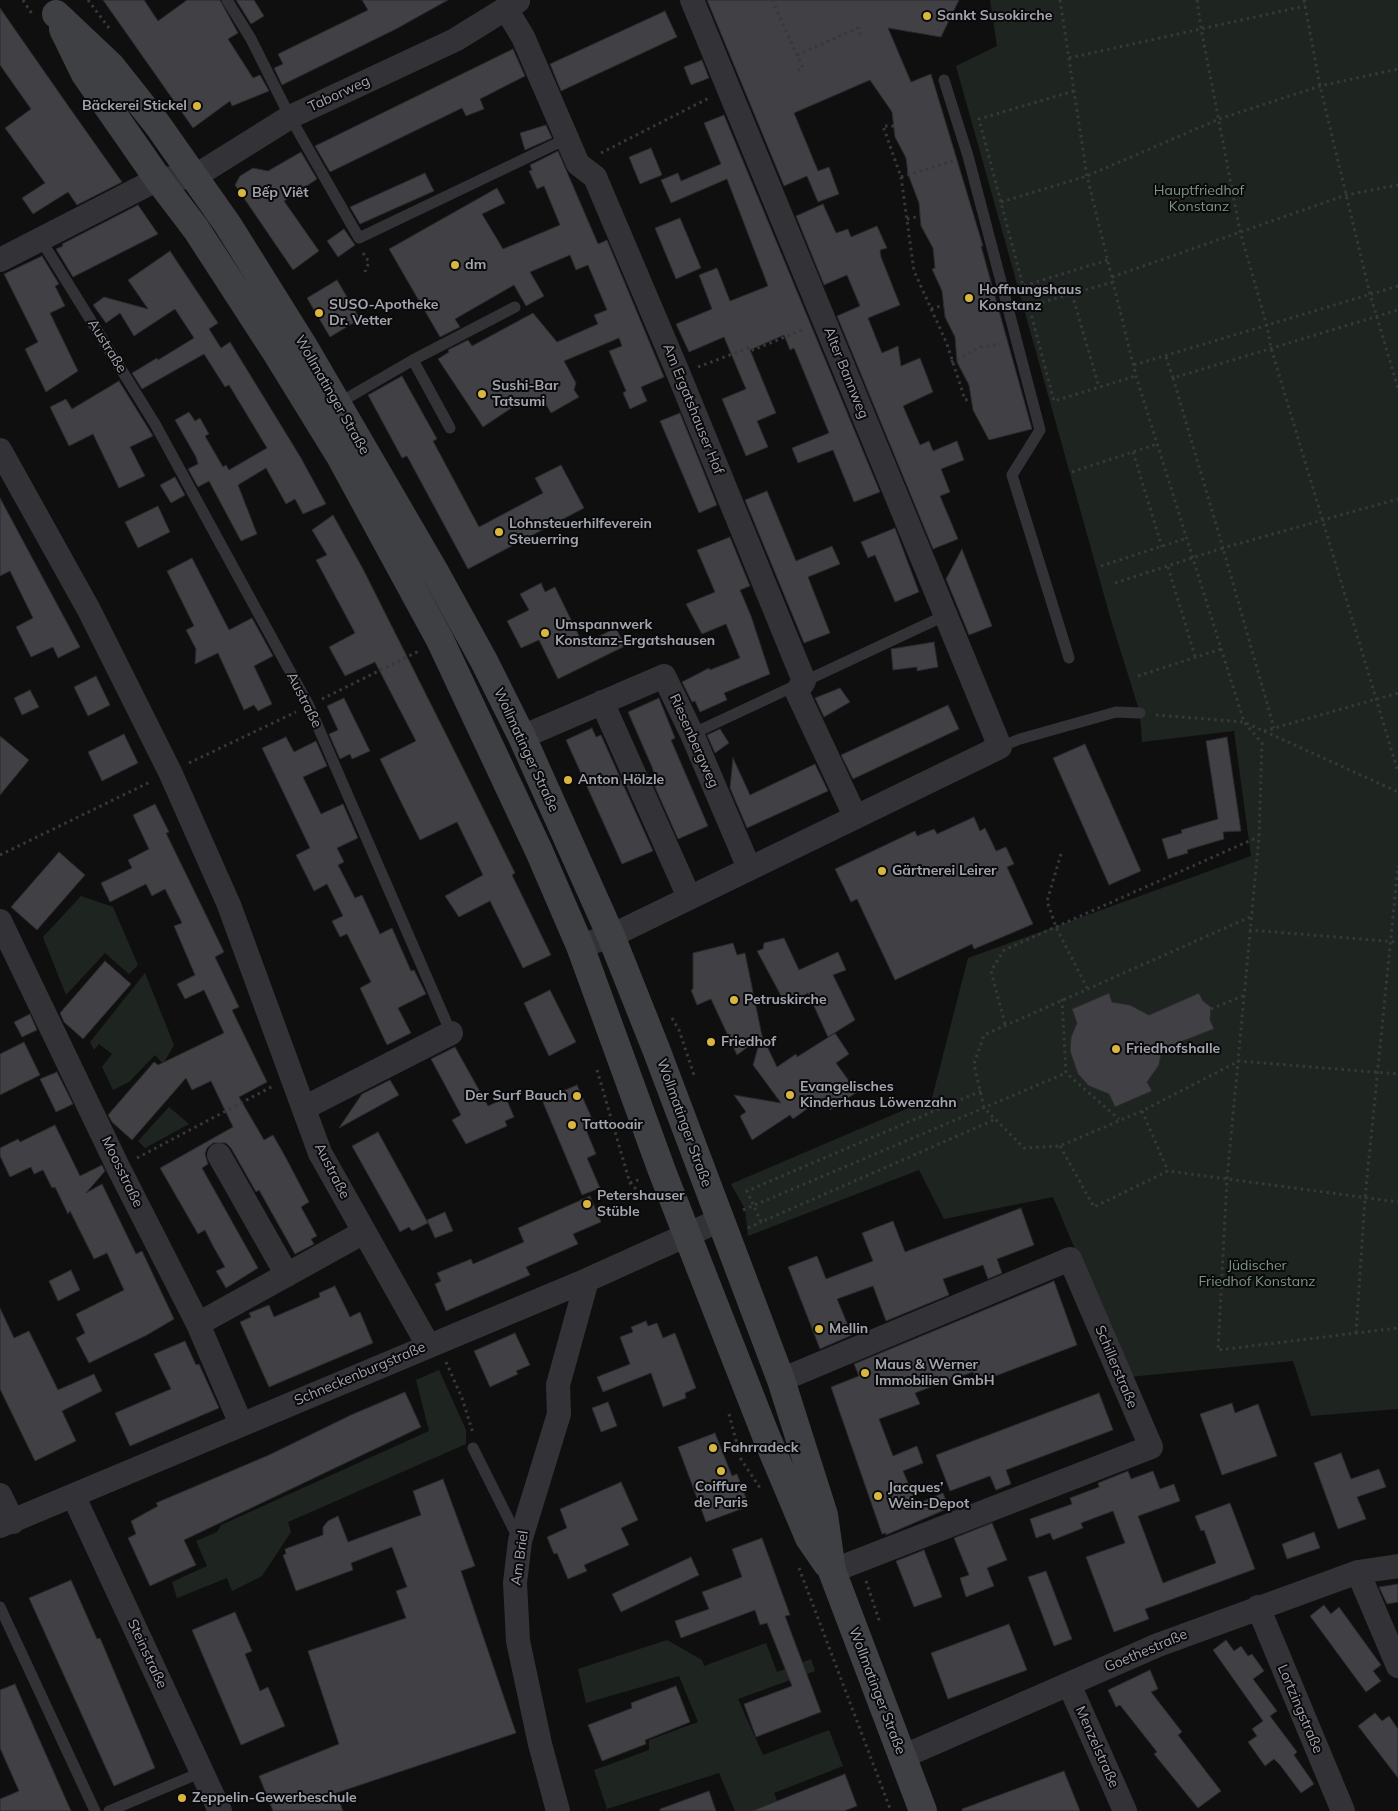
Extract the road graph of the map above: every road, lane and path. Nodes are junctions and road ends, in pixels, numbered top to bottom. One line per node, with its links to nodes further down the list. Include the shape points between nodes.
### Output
1 (227, 0): 20 (lane, via 251,39)
2 (692, 0): 18 (street, Alter Bannweg)
3 (772, 0): 12 (path)
4 (1060, 0): 13 (path)
5 (1197, 0): 10 (path)
6 (1304, 0): 8 (path)
7 (512, 5): 20 (street, Taborweg, via 455,40); 23 (street, Am Ergatshauser Hof)
8 (1305, 6): 10 (path); 17 (path)
9 (51, 7): 27 (main road, Wollmatinger Straße, via 111,66); 29 (main road, Wollmatinger Straße, via 85,74)
10 (1201, 28): 13 (path); 21 (path)
11 (862, 38): 12 (path, via 858,28)
12 (797, 55): 15 (path, via 803,68)
13 (1069, 58): 19 (path)
14 (1398, 69): 17 (path)
15 (794, 72)
16 (944, 80): 24 (lane)
17 (1320, 86): 21 (path); 31 (path)
18 (728, 89): 25 (path); 49 (street, Alter Bannweg)
19 (1074, 91): 26 (path); 32 (path, via 979,119)
20 (290, 117): 23 (lane, via 358,238); 27 (street, Taborweg)
21 (1219, 120): 26 (path); 35 (path)
22 (894, 126): 28 (path, via 883,126)
23 (566, 139): 25 (street, Am Ergatshauser Hof)
24 (968, 156): 28 (path); 51 (lane)
25 (578, 164): 57 (street, Am Ergatshauser Hof, via 595,177)
26 (1087, 176): 32 (path); 38 (path)
27 (194, 177): 29 (street); 63 (main road, Wollmatinger Straße, via 228,225)
28 (901, 177): 34 (path)
29 (158, 178): 36 (street); 79 (main road, Wollmatinger Straße, via 196,229 336,450)
30 (1398, 185): 31 (path)
31 (1346, 195): 35 (path); 43 (path)
32 (1001, 202): 38 (path, via 1023,286)
33 (921, 216): 34 (path)
34 (906, 219): 46 (path, via 914,271)
35 (1240, 231): 39 (path); 50 (path)
36 (41, 240): 37 (street); 117 (lane, Austraße, via 155,424 309,706)
37 (0, 260)
38 (1108, 260): 39 (path)
39 (1112, 277): 40 (path)
40 (1113, 282): 42 (path); 56 (path)
41 (1398, 286): 43 (path)
42 (1072, 294): 60 (path); 60 (path, via 1029,306 1054,401)
43 (1370, 294): 48 (path); 50 (path)
44 (944, 305): 46 (path)
45 (515, 307): 54 (lane)
46 (931, 309): 55 (path, via 947,344)
47 (1398, 310): 48 (path)
48 (1377, 317): 52 (path); 61 (path)
49 (825, 320): 57 (path, via 753,350 751,347); 78 (street, Alter Bannweg)
50 (1267, 326): 52 (path); 53 (path)
51 (1016, 342): 55 (path, via 981,347); 82 (lane, via 1040,430 1012,475)
52 (1271, 348): 59 (path); 70 (path)
53 (1166, 357): 56 (path); 59 (path)
54 (413, 360): 63 (lane); 64 (lane)
55 (951, 362): 62 (path, via 965,400)
56 (1134, 365): 58 (path)
57 (679, 375): 85 (street, Am Ergatshauser Hof)
58 (1136, 376): 60 (path); 65 (path)
59 (1173, 378): 73 (path)
60 (1099, 387)
61 (1398, 388)
62 (971, 399)
63 (337, 404): 94 (main road, Wollmatinger Straße, via 435,572)
64 (450, 428)
65 (1157, 444): 67 (path); 71 (path)
66 (0, 450): 123 (street, Austraße, via 89,610 170,772 229,905)
67 (1133, 452): 68 (path); 72 (path)
68 (1072, 472)
69 (1398, 499): 70 (path)
70 (1322, 519): 73 (path); 87 (path)
71 (1187, 538): 72 (path); 74 (path)
72 (1162, 546): 75 (path)
73 (1223, 548): 74 (path); 91 (path)
74 (1193, 558): 76 (path); 80 (path)
75 (1100, 566)
76 (1168, 567): 77 (path); 81 (path)
77 (1115, 583)
78 (944, 616): 85 (lane); 95 (street, Alter Bannweg)
79 (440, 640): 83 (path); 111 (main road, Wollmatinger Straße)
80 (1221, 648): 81 (path); 90 (path)
81 (1195, 656): 84 (path)
82 (1069, 658)
83 (380, 671)
84 (1138, 676)
85 (804, 681): 93 (lane); 98 (street, Am Ergatshauser Hof, via 797,692)
86 (1398, 693): 87 (path)
87 (1376, 700): 91 (path); 96 (path)
88 (602, 702): 93 (street, Riesenbergweg, via 664,676); 94 (street, Riesenbergweg); 103 (street)
89 (1140, 713): 90 (path); 95 (lane, via 1116,712)
90 (1244, 722): 92 (path); 99 (path, via 1262,743)
91 (1274, 728): 92 (path)
92 (1264, 731): 97 (path)
93 (692, 734): 102 (street, Riesenbergweg)
94 (522, 737): 108 (main road, Wollmatinger Straße)
95 (1000, 747): 98 (street)
96 (1398, 772)
97 (1398, 792)
98 (855, 816): 102 (street)
99 (1259, 837): 104 (path); 106 (path)
100 (1061, 854): 106 (path, via 1047,901)
101 (1398, 866): 109 (path)
102 (750, 868): 103 (street)
103 (689, 897): 108 (street)
104 (1250, 917): 107 (path); 112 (path)
105 (0, 921): 132 (street, Moosstraße)
106 (1056, 927): 112 (path); 116 (path, via 1004,950 991,971)
107 (1249, 930): 109 (path); 113 (path)
108 (611, 936): 111 (street); 139 (main road, Wollmatinger Straße)
109 (1390, 941): 110 (path); 120 (path)
110 (1398, 942)
111 (580, 946): 141 (main road, Wollmatinger Straße)
112 (1087, 988): 114 (path)
113 (1245, 995): 115 (path); 118 (path)
114 (1062, 999): 116 (path); 121 (path)
115 (1211, 1009)
116 (1006, 1024): 124 (path, via 984,1035 974,1064)
117 (451, 1033): 125 (street, Austraße)
118 (1239, 1061): 120 (path); 127 (path); 134 (path)
119 (596, 1066): 135 (path)
120 (1379, 1072): 122 (path); 136 (path)
121 (1066, 1073): 126 (path); 129 (path)
122 (1398, 1074)
123 (292, 1077): 125 (street, Austraße); 132 (path)
124 (981, 1091): 126 (path); 138 (path, via 747,1191)
125 (304, 1108): 140 (street, Austraße, via 320,1153)
126 (984, 1108): 128 (path); 138 (path)
127 (1142, 1111): 129 (path); 133 (path)
128 (996, 1119): 130 (path, via 1024,1148); 138 (path, via 761,1222)
129 (1120, 1120): 130 (path)
130 (1060, 1146): 133 (path, via 1094,1208)
131 (218, 1155): 142 (street)
132 (118, 1166): 144 (street, Moosstraße)
133 (1168, 1171): 134 (path)
134 (1227, 1178): 136 (path); 146 (path, via 1218,1350)
135 (630, 1183)
136 (1365, 1198): 137 (path); 146 (path)
137 (1398, 1202)
138 (753, 1206): 139 (path)
139 (720, 1220): 141 (street, Schneckenburgstraße); 148 (main road, Wollmatinger Straße)
140 (364, 1232): 142 (street); 147 (street, Austraße)
141 (687, 1235): 143 (street, Schneckenburgstraße); 159 (main road, Wollmatinger Straße, via 809,1538)
142 (287, 1275): 144 (street)
143 (587, 1280): 147 (street, Schneckenburgstraße); 156 (street, Am Briel, via 558,1385 559,1414)
144 (198, 1324): 150 (street, Moosstraße)
145 (1398, 1328): 146 (path)
146 (1356, 1333)
147 (432, 1343): 150 (street, Schneckenburgstraße); 151 (path, via 462,1398 473,1435)
148 (781, 1380): 159 (main road, Wollmatinger Straße, via 824,1515); 159 (street, Schillerstraße, via 1070,1259 1151,1447)
149 (728, 1408): 152 (path, via 741,1459)
150 (241, 1424): 154 (street, Schneckenburgstraße)
151 (473, 1448): 156 (lane)
152 (761, 1490)
153 (0, 1495): 155 (street)
154 (74, 1497): 155 (street, Schneckenburgstraße); 166 (street, Steinstraße)
155 (7, 1524)
156 (520, 1541): 170 (street, Am Briel, via 515,1583 518,1641)
157 (798, 1565): 171 (path)
158 (1398, 1566): 160 (street, Goethestraße)
159 (832, 1570): 165 (main road, Wollmatinger Straße)
160 (1358, 1572): 162 (street, Goethestraße); 163 (street)
161 (0, 1607): 167 (lane)
162 (1258, 1607): 164 (street, Goethestraße, via 1158,1644); 174 (street, Lortzingstraße)
163 (1398, 1666)
164 (1069, 1684): 165 (street, Goethestraße); 173 (street, Menzelstraße)
165 (902, 1757): 172 (main road, Wollmatinger Straße)
166 (202, 1772): 168 (lane); 169 (street, Steinstraße)
167 (95, 1811)
168 (109, 1811)
169 (220, 1811)
170 (558, 1811)
171 (891, 1811)
172 (923, 1811)
173 (1125, 1811)
174 (1343, 1811)

